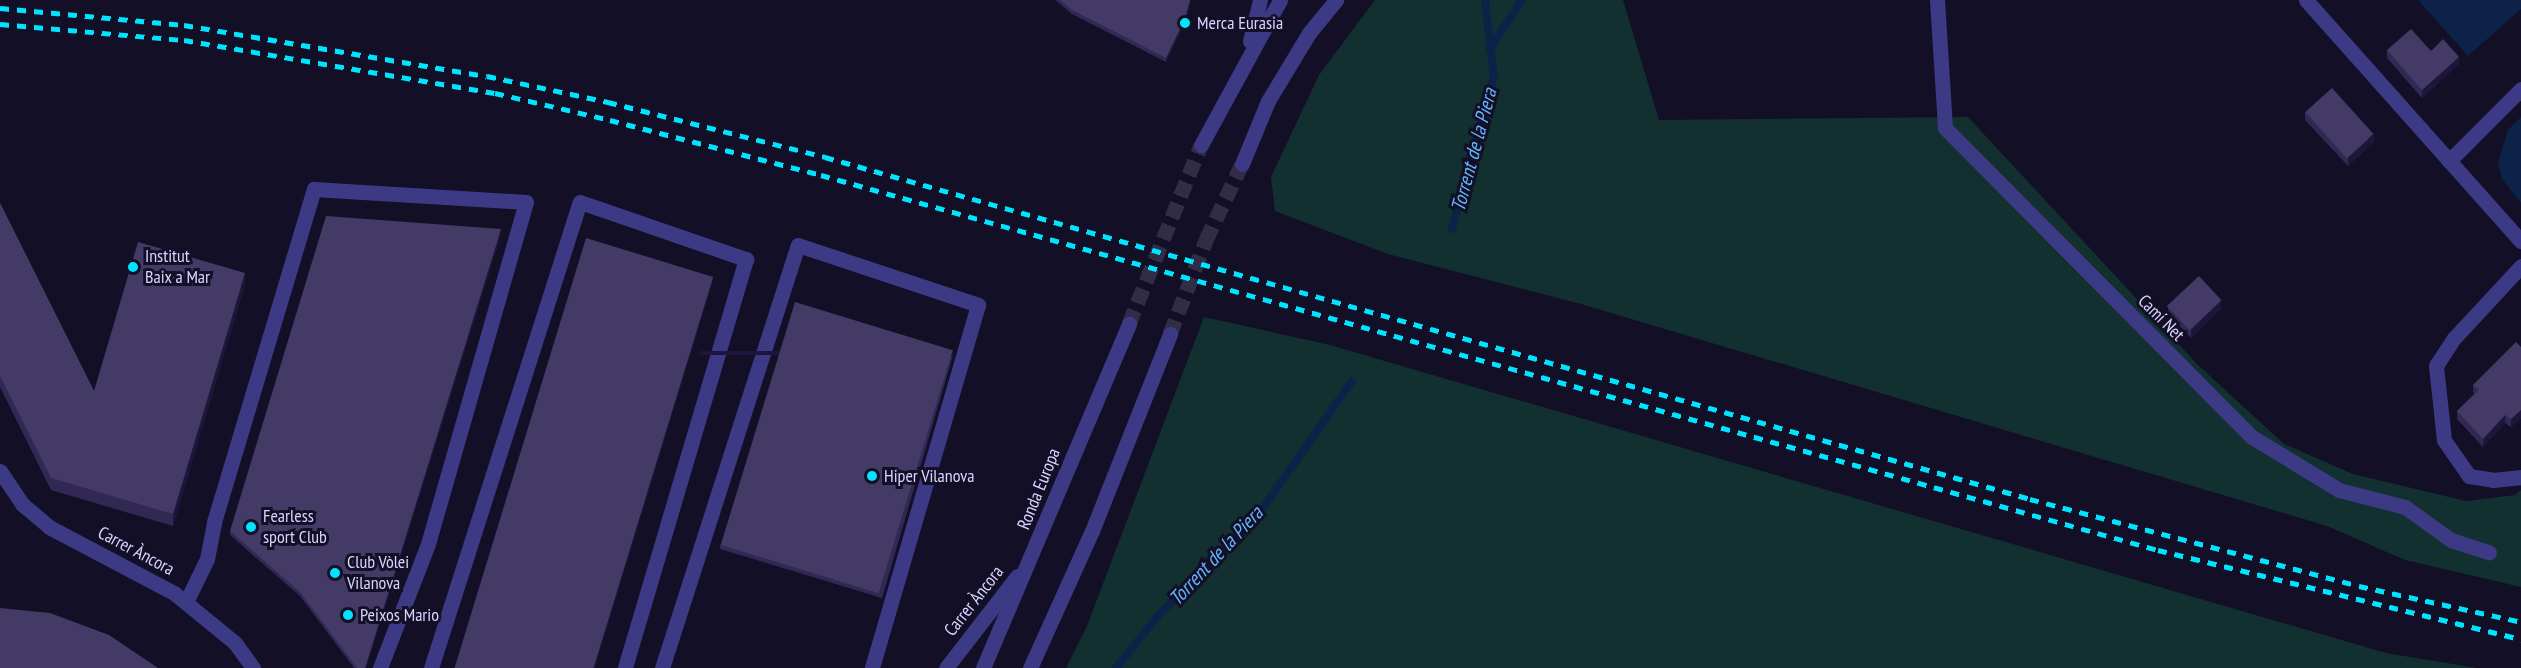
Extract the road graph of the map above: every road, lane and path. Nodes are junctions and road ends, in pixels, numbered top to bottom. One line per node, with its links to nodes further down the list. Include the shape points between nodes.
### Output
1 (1260, 0): 6 (street)
2 (1280, 0): 6 (street)
3 (1336, 0): 10 (street, via 1309,33 1268,101)
4 (2306, 0): 9 (street)
5 (1940, 1): 17 (street, Camí Net, via 1945,128 2252,437 2339,490 2405,507 2451,540)
6 (1246, 56): 8 (street)
7 (2521, 89): 9 (street)
8 (1201, 145)
9 (2449, 161): 11 (street)
10 (1242, 164)
11 (2521, 241)
12 (2521, 266): 16 (street, via 2454,338 2436,366 2444,440 2469,476 2493,480)
13 (1128, 324): 18 (street, Ronda Europa)
14 (1170, 334): 28 (street, via 1092,531)
15 (0, 471): 19 (street, Carrer Àncora, via 22,504 49,527)
16 (2521, 477)
17 (2488, 552)
18 (1032, 558): 26 (street, Carrer Àncora); 27 (street, Ronda Europa)
19 (186, 602): 20 (street, Carrer Àncora, via 235,643); 21 (street, via 207,559 214,522 314,189 526,202 428,544)
20 (253, 668)
21 (380, 668)
22 (431, 668): 23 (street, via 580,202 746,259)
23 (625, 668)
24 (662, 668): 25 (street, via 798,245 978,304)
25 (872, 668)
26 (946, 668)
27 (983, 668)
28 (1030, 668)

